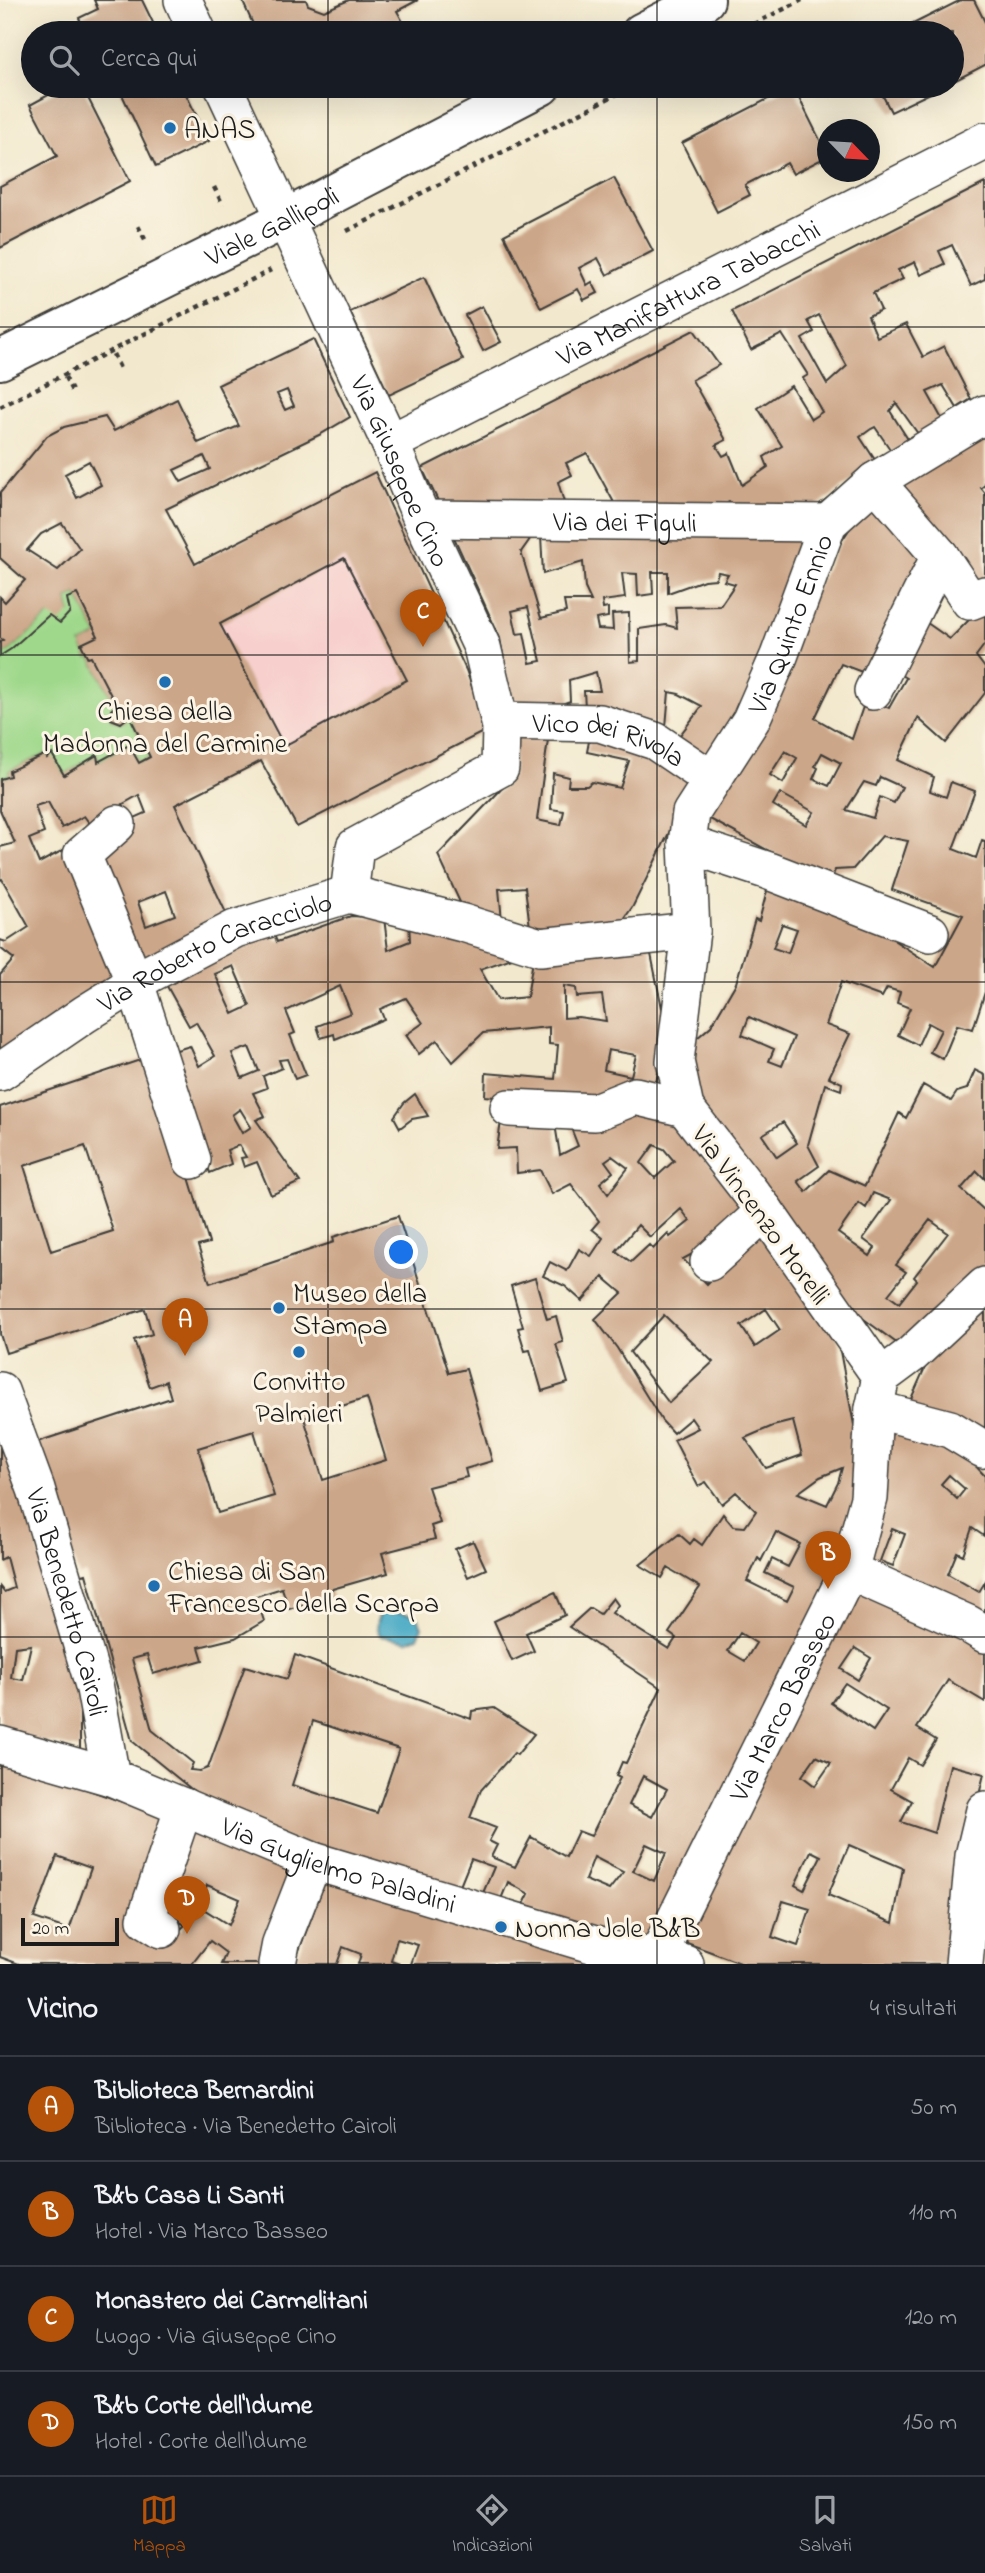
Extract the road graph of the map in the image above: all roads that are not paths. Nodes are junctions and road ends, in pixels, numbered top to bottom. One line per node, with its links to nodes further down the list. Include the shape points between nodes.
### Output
1 (183, 0): 3 (street)
2 (684, 5): 4 (main road)
3 (193, 21)
4 (659, 21)
5 (229, 98): 8 (street, Via Giuseppe Cino)
6 (518, 98): 8 (main road, Viale Gallipoli)
7 (985, 141): 11 (street, Via Manifattura Tabacchi)
8 (285, 219): 9 (main road, Viale Gallipoli); 11 (street, Via Giuseppe Cino)
9 (0, 360)
10 (985, 414): 12 (street, Via Quinto Ennio)
11 (390, 443): 13 (street, Via Giuseppe Cino)
12 (875, 481): 14 (street, Via Quinto Ennio); 15 (street)
13 (422, 519): 14 (street, Via dei Figuli); 18 (street, Via Giuseppe Cino, via 482,647)
14 (828, 523): 19 (street, Via Quinto Ennio, via 751,720)
15 (940, 556): 16 (street, via 971,601); 17 (street)
16 (985, 595)
17 (873, 691)
18 (500, 724): 19 (street, Vico dei Rivola, via 600,723 655,741); 22 (street, Via Giuseppe Cino, via 500,768 355,847)
19 (711, 779): 21 (street, Via Quinto Ennio)
20 (117, 824): 25 (street, via 82,855)
21 (689, 828): 23 (street, Via Vincenzo Morelli); 24 (street, via 769,871)
22 (349, 894): 23 (street, Via Roberto Caracciolo, via 540,947); 25 (street, Via Roberto Caracciolo, via 234,929)
23 (691, 931): 28 (street, Via Vincenzo Morelli, via 675,1061)
24 (930, 933)
25 (135, 983): 26 (street, Via Roberto Caracciolo); 29 (street)
26 (0, 1072)
27 (509, 1108): 28 (street, via 595,1112 635,1096)
28 (685, 1108): 30 (street, Via Vincenzo Morelli)
29 (191, 1160)
30 (765, 1211): 31 (street); 34 (street, Via Vincenzo Morelli)
31 (709, 1262)
32 (985, 1286): 34 (street, via 912,1354)
33 (0, 1391): 39 (street, Via Benedetto Cairoli, via 36,1489 95,1689)
34 (878, 1393): 35 (street); 36 (street, Via Marco Basseo, via 869,1498)
35 (985, 1448)
36 (849, 1571): 37 (street); 44 (street, Via Marco Basseo)
37 (985, 1634)
38 (0, 1745): 39 (street, Via Guglielmo Paladini)
39 (111, 1777): 40 (street, Via Guglielmo Paladini)
40 (184, 1807): 42 (street, Via Guglielmo Paladini); 43 (street, via 146,1919)
41 (985, 1810): 46 (street, via 974,1856)
42 (313, 1861): 44 (street, Via Guglielmo Paladini, via 625,1954); 45 (street)
43 (162, 1929)
44 (664, 1961)
45 (277, 1964)
46 (964, 1964)

